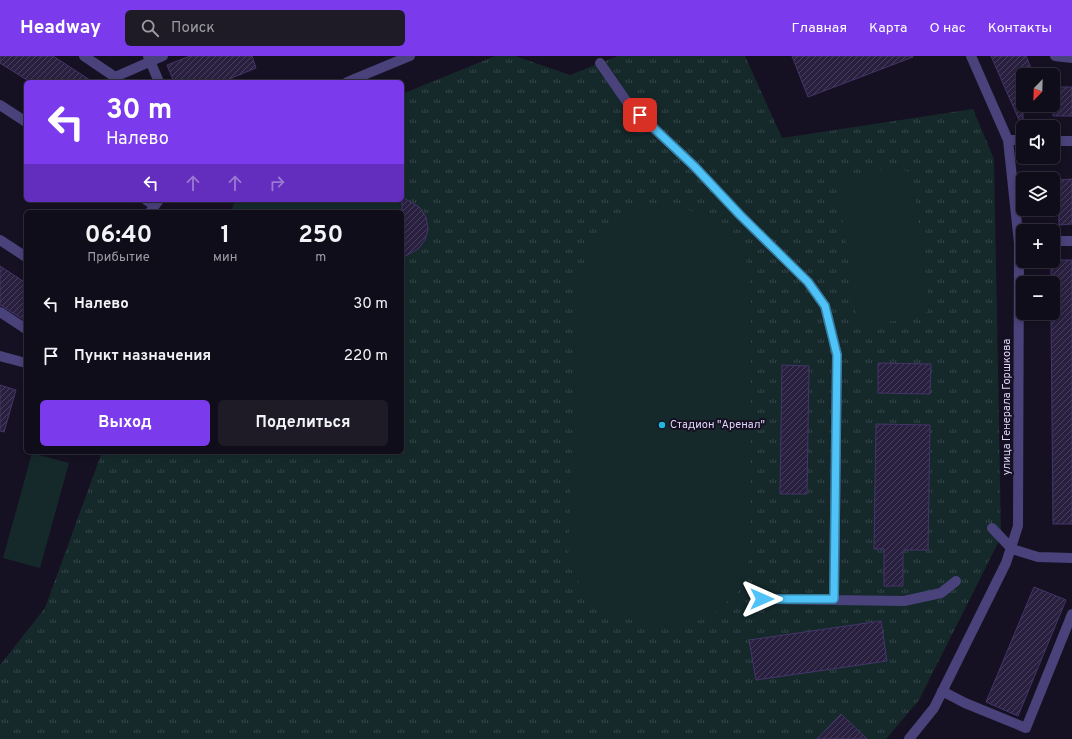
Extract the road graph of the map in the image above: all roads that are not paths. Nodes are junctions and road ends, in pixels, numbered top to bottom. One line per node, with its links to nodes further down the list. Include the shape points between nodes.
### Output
1 (84, 56): 7 (street, via 115,77)
2 (163, 56): 7 (street)
3 (410, 56): 10 (street)
4 (971, 56): 13 (street, улица Генерала Горшкова)
5 (1055, 56): 6 (street)
6 (1072, 58)
7 (149, 59): 9 (street)
8 (600, 63): 32 (street, via 629,105 694,166 808,282 825,306 837,355)
9 (158, 80)
10 (352, 80)
11 (0, 105): 12 (street)
12 (24, 121)
13 (1008, 140): 14 (street); 17 (street, улица Генерала Горшкова)
14 (1016, 140)
15 (1060, 141): 16 (street)
16 (1072, 141)
17 (1019, 224)
18 (0, 240): 21 (street)
19 (1072, 241): 20 (street)
20 (1060, 242)
21 (24, 255)
22 (1021, 268): 28 (street, улица Генерала Горшкова, via 1018,526)
23 (0, 312): 24 (street)
24 (24, 328)
25 (0, 356): 26 (street)
26 (24, 362)
27 (992, 528): 28 (street)
28 (1012, 549): 29 (street, via 1038,557); 34 (street, улица Генерала Горшкова)
29 (1072, 558)
30 (956, 581): 32 (street, via 942,593 904,602)
31 (762, 599): 32 (street)
32 (834, 599)
33 (1072, 614): 34 (street, via 1026,728)
34 (942, 691): 35 (street, улица Генерала Горшкова, via 934,708)
35 (909, 739)

